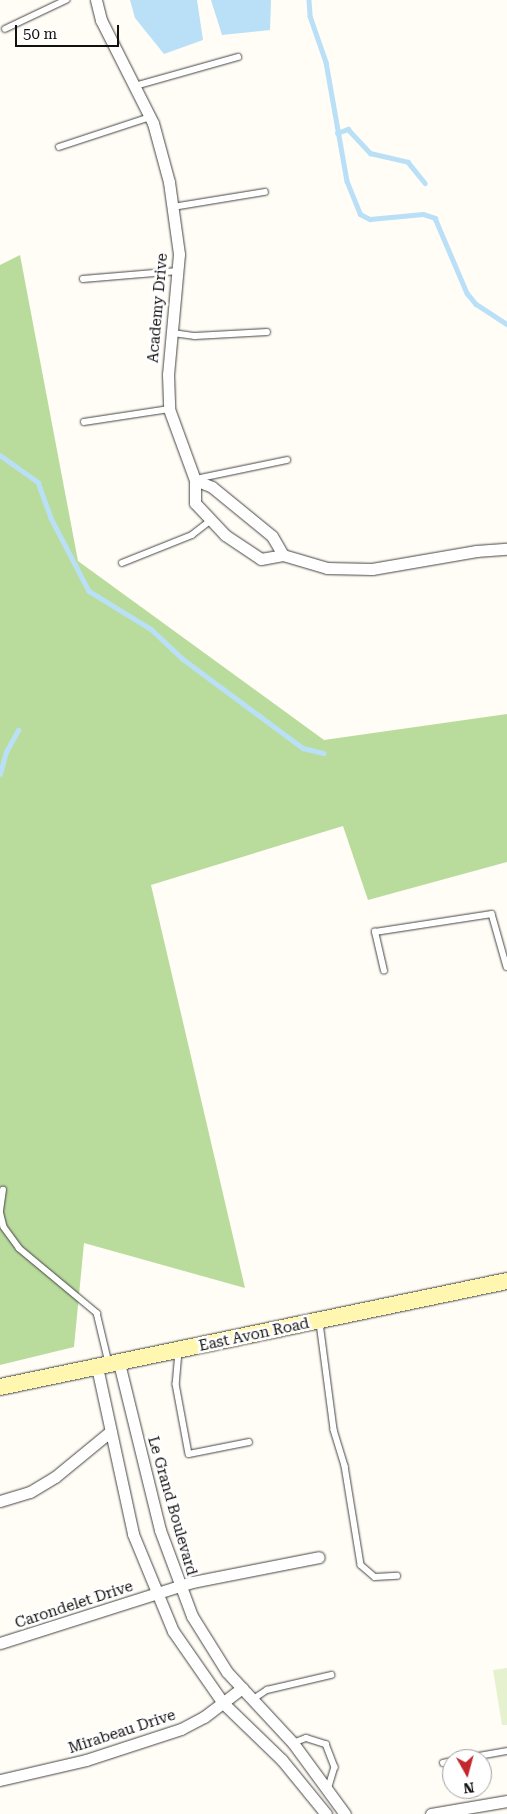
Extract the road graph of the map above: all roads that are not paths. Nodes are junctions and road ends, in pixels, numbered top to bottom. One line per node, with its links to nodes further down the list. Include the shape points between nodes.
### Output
1 (66, 0): 3 (lane)
2 (96, 0): 5 (street, Academy Drive, via 101,20)
3 (5, 28)
4 (238, 57): 5 (lane)
5 (135, 86): 6 (street, Academy Drive)
6 (150, 117): 7 (lane); 9 (street, Academy Drive)
7 (59, 147)
8 (265, 192): 9 (lane)
9 (173, 206): 10 (street, Academy Drive)
10 (178, 271): 11 (lane); 13 (street, Academy Drive)
11 (83, 280)
12 (267, 332): 13 (lane, via 195,336)
13 (173, 333): 14 (street, Academy Drive, via 168,374)
14 (169, 408): 15 (lane); 17 (street, Academy Drive)
15 (84, 422)
16 (287, 460): 17 (lane, via 223,471)
17 (195, 480): 18 (street, Academy Drive, via 195,503); 20 (street, via 212,487 272,536)
18 (211, 520): 20 (street, Academy Drive, via 225,535 261,559); 21 (lane, via 192,535)
19 (507, 549): 20 (street, Academy Drive, via 476,551 372,569 327,568)
20 (283, 555)
21 (122, 563)
22 (507, 967): 23 (lane, via 492,914 375,932)
23 (384, 971)
24 (3, 1190): 25 (lane)
25 (0, 1211): 29 (lane, via 4,1227 18,1248 96,1314)
26 (507, 1281): 27 (main road, East Avon Road)
27 (320, 1321): 28 (main road, East Avon Road); 35 (lane, via 334,1430 345,1466 361,1565 375,1576)
28 (179, 1350): 29 (main road, East Avon Road); 32 (lane, via 176,1384 189,1454)
29 (108, 1365): 30 (main road, East Avon Road); 31 (street); 36 (street, Le Grand Boulevard)
30 (0, 1387)
31 (111, 1431): 33 (street, via 55,1477 30,1492); 37 (street, via 133,1534)
32 (249, 1442)
33 (0, 1502)
34 (319, 1556): 36 (street, Carondelet Drive)
35 (396, 1576)
36 (179, 1588): 37 (street, Carondelet Drive); 40 (street, Le Grand Boulevard, via 209,1646)
37 (157, 1594): 38 (street, Carondelet Drive); 42 (street, via 173,1631)
38 (0, 1643)
39 (331, 1675): 41 (lane, via 267,1690)
40 (242, 1688): 41 (street, Le Grand Boulevard); 42 (street, Mirabeau Drive)
41 (252, 1700): 43 (street, Le Grand Boulevard)
42 (223, 1702): 46 (street, Mirabeau Drive, via 181,1729 86,1760); 49 (street, via 282,1760)
43 (293, 1743): 47 (street, Le Grand Boulevard); 47 (lane, via 306,1738 326,1744 335,1767)
44 (507, 1751): 45 (lane)
45 (492, 1754)
46 (0, 1780)
47 (328, 1790): 50 (street, Le Grand Boulevard)
48 (507, 1801): 51 (street)
49 (326, 1814)
50 (345, 1814)
51 (431, 1814)

